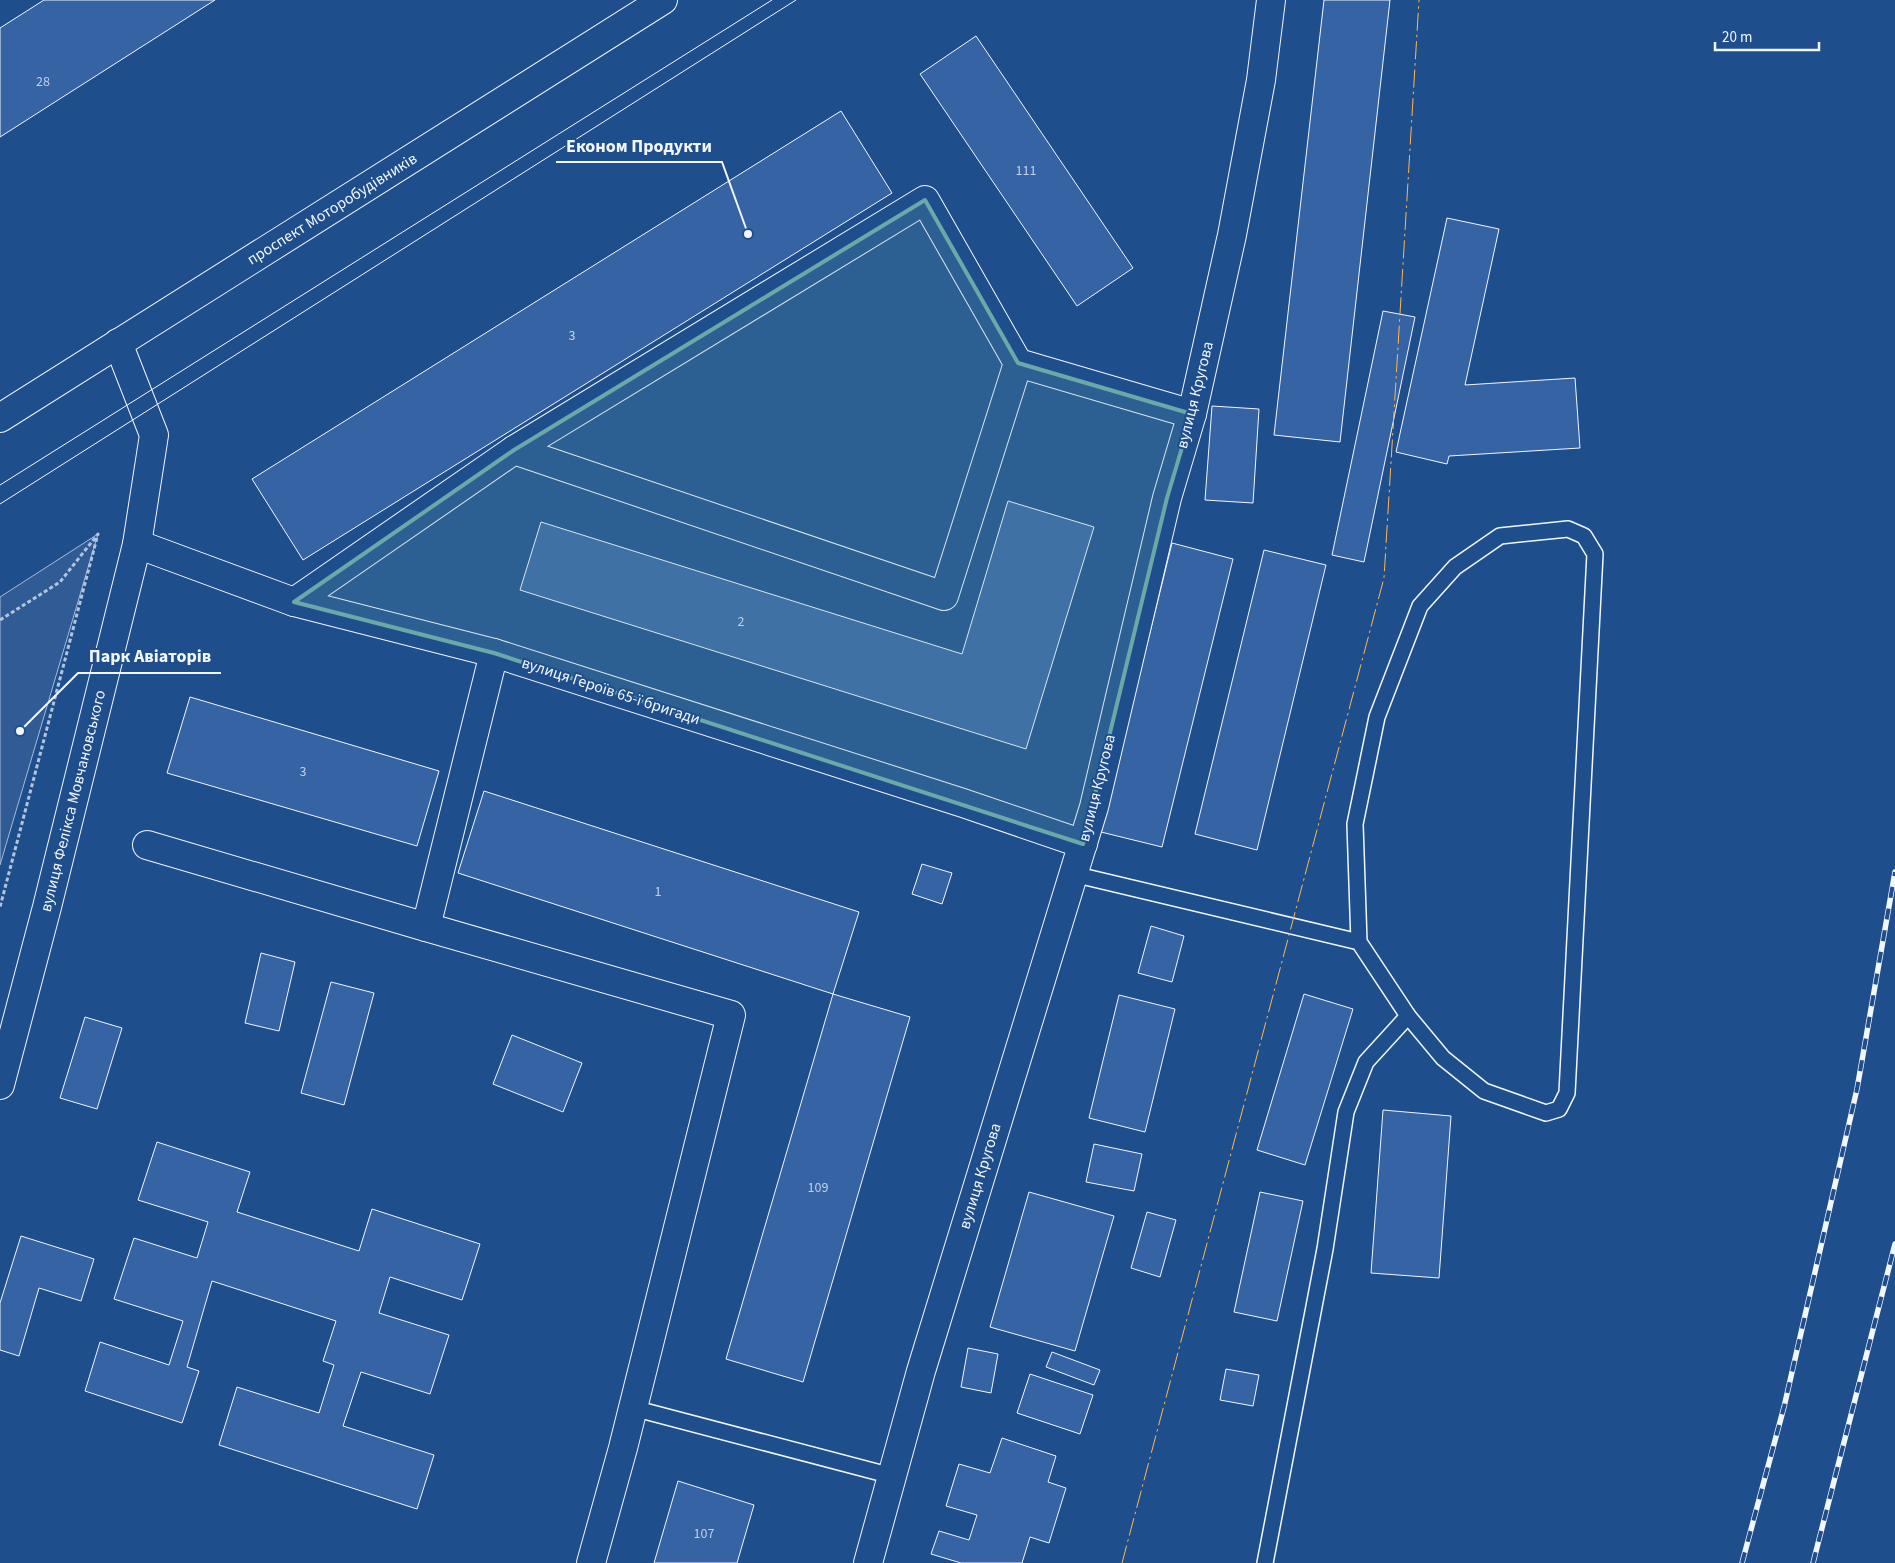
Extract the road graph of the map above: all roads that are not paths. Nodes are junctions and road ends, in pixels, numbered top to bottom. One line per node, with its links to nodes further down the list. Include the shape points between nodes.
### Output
1 (663, 0): 3 (street, проспект Моторобудівників)
2 (1271, 0): 5 (street, вулиця Кругова, via 1261,80 1232,235)
3 (118, 343): 6 (street, проспект Моторобудівників); 8 (street, вулиця Фелікса Мовчановського, via 154,435)
4 (1018, 363): 5 (street); 7 (street, via 925,200); 7 (street, via 944,596)
5 (1192, 414): 11 (street, вулиця Кругова, via 1168,498)
6 (0, 418)
7 (514, 450): 9 (street)
8 (137, 544): 9 (street, вулиця Героїв 65-ї бригади); 17 (street, вулиця Фелікса Мовчановського)
9 (294, 602): 10 (street, вулиця Героїв 65-ї бригади)
10 (494, 653): 11 (street, вулиця Героїв 65-ї бригади); 14 (street)
11 (1083, 844): 13 (street, вулиця Кругова)
12 (147, 845): 14 (street)
13 (1073, 874): 15 (lane); 19 (street, вулиця Кругова)
14 (426, 927): 18 (street, via 731,1014)
15 (1359, 942): 16 (lane); 16 (lane, via 1355,824 1377,717 1420,606 1455,566 1500,536 1568,528 1584,536 1595,554 1567,1093 1559,1108 1546,1113 1484,1091 1443,1058)
16 (1408, 1016): 22 (lane, via 1366,1062 1346,1112 1325,1249)
17 (0, 1085)
18 (633, 1408): 19 (lane); 20 (street)
19 (892, 1476): 21 (street, вулиця Кругова)
20 (591, 1563)
21 (868, 1563)
22 (1265, 1563)

